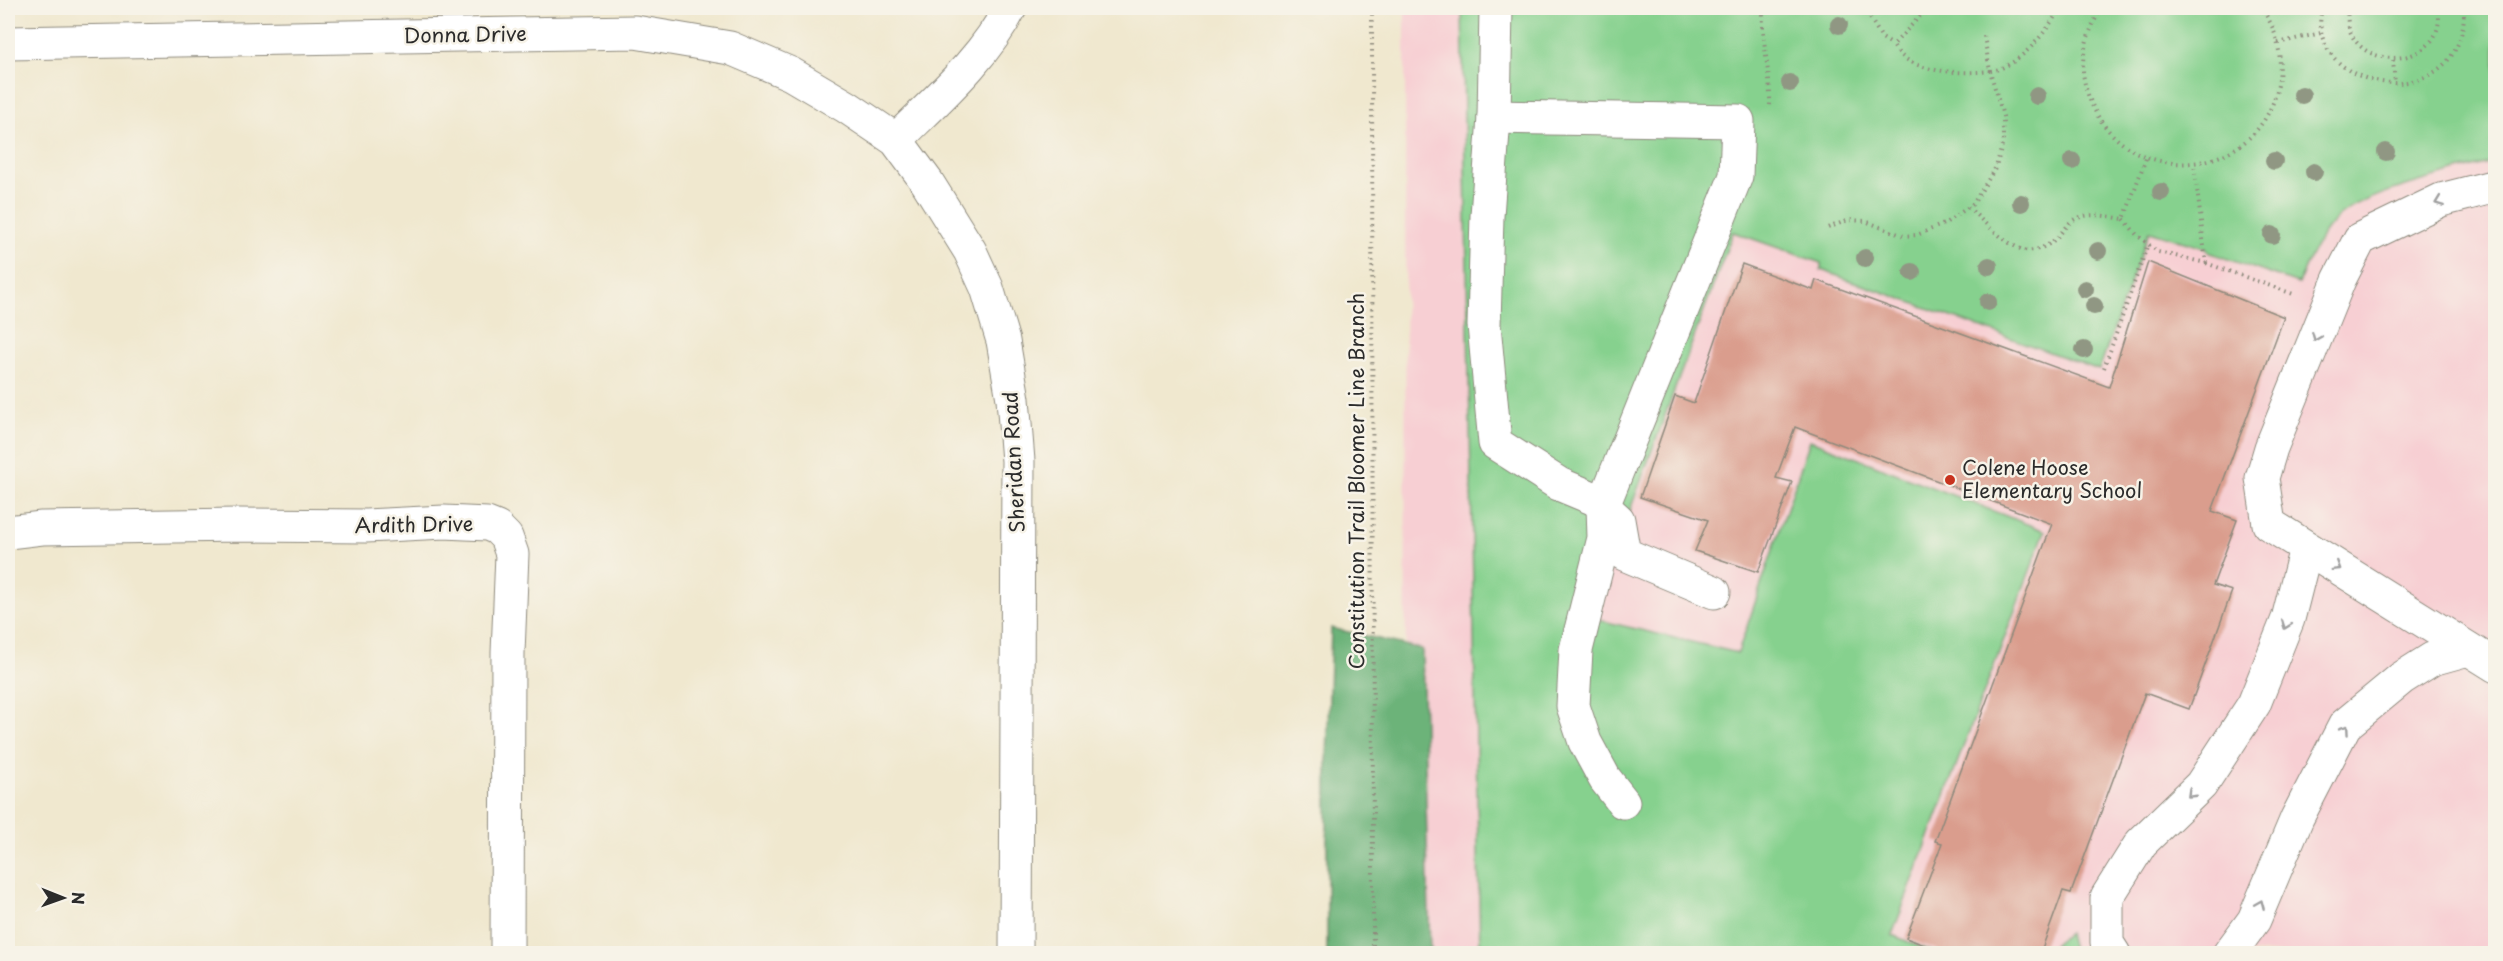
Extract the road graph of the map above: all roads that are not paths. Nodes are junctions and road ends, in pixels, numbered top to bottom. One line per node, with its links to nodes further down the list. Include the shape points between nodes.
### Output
1 (1010, 8): 5 (street, via 964,71)
2 (1496, 8): 4 (street)
3 (8, 43): 5 (street, Donna Drive, via 635,32 730,48 791,74)
4 (1494, 117): 7 (street, via 1484,325 1495,443); 7 (street, via 1738,121 1736,176)
5 (896, 140): 15 (street, Sheridan Road, via 970,251 987,288 1003,341 1013,399 1018,461)
6 (2496, 186): 9 (street, one-way to 9, via 2441,200 2360,239 2335,290 2262,478 2269,524)
7 (1604, 506): 10 (street, via 1618,520 1624,554); 13 (street, via 1604,538 1576,650 1573,706 1590,751)
8 (8, 532): 14 (street, Ardith Drive, via 42,528 444,522 497,528 506,537 512,554)
9 (2306, 548): 11 (street, one-way to 11); 16 (street, one-way to 16, via 2288,619 2254,704 2201,785 2141,843 2107,897 2107,943)
10 (1714, 591)
11 (2468, 649): 12 (street); 17 (street, one-way to 11, via 2254,920 2297,818 2345,725 2432,659)
12 (2496, 666)
13 (1623, 802)
14 (507, 954)
15 (1016, 954)
16 (2114, 954)
17 (2229, 954)

